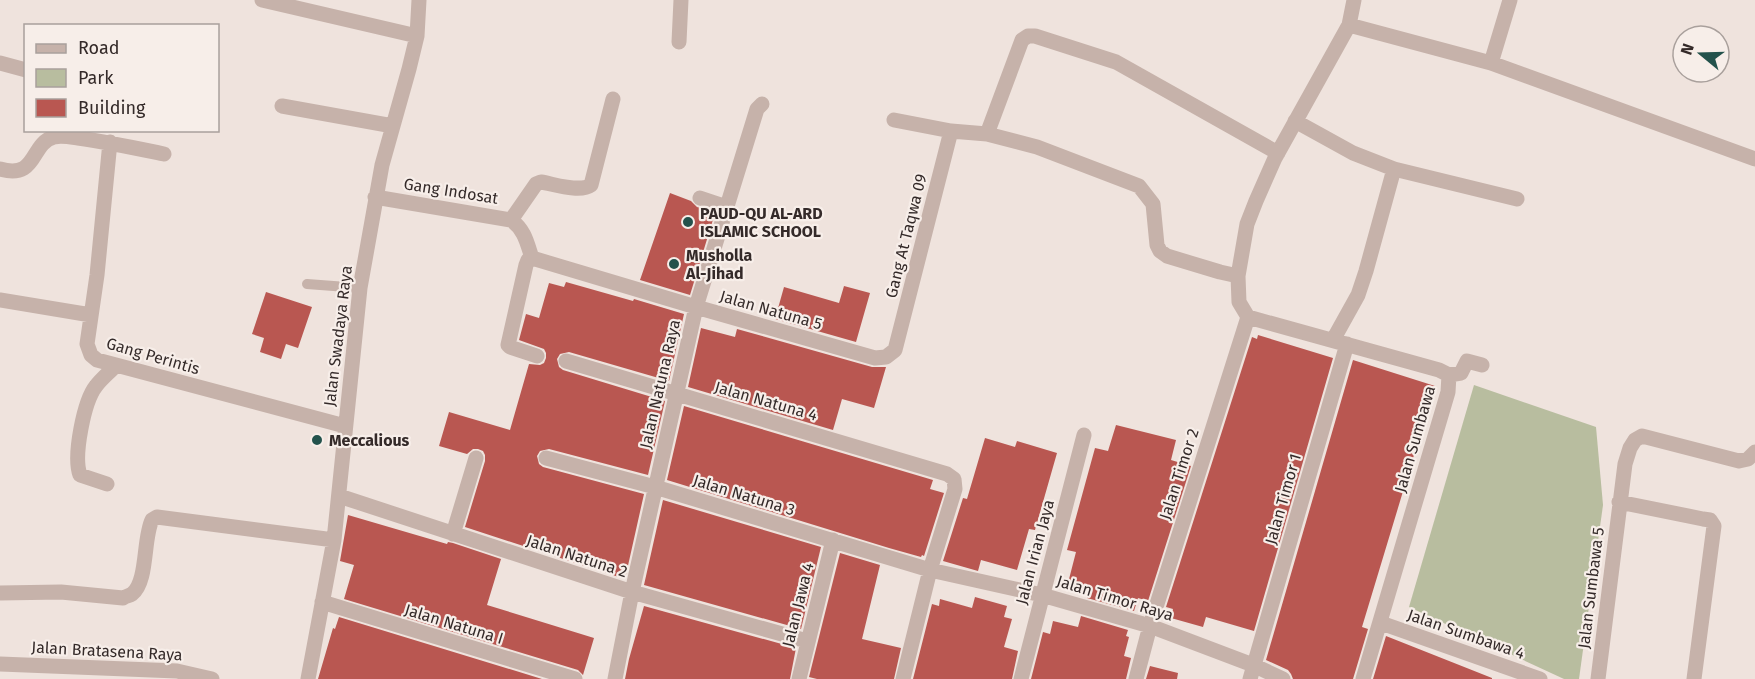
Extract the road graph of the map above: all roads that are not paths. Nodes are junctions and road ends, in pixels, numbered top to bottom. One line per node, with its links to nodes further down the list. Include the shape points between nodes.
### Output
1 (263, 0): 7 (street)
2 (419, 0): 7 (street, Jalan Swadaya Raya)
3 (681, 0): 8 (street)
4 (1354, 0): 6 (street)
5 (1510, 0): 10 (street)
6 (1348, 25): 10 (street); 16 (street)
7 (417, 36): 17 (street, Jalan Swadaya Raya)
8 (679, 42)
9 (0, 63): 11 (street)
10 (1491, 63): 23 (street)
11 (24, 69)
12 (613, 99): 30 (street, via 591,185 581,189 536,184)
13 (762, 104): 29 (street, Jalan Natuna Raya, via 757,109)
14 (282, 106): 17 (street)
15 (894, 120): 18 (street)
16 (1295, 121): 21 (street); 25 (street, via 1353,153)
17 (393, 126): 26 (street, Jalan Swadaya Raya)
18 (951, 131): 19 (street); 40 (street, Gang At Taqwa 09)
19 (987, 134): 21 (street, via 1022,40 1035,36 1116,63); 32 (street, via 1036,147 1138,186 1152,204 1160,251)
20 (110, 142): 22 (street); 24 (street, via 55,136 47,140 27,166 17,172); 37 (street, Gang Perintis)
21 (1278, 153): 32 (street, via 1247,224)
22 (164, 154)
23 (1755, 159)
24 (0, 169)
25 (1394, 169): 28 (street); 39 (street, Jalan Timor 1, via 1366,271)
26 (375, 197): 30 (street, Gang Indosat); 34 (street, Jalan Swadaya Raya)
27 (700, 198): 29 (street)
28 (1517, 199)
29 (727, 207): 36 (street, Jalan Natuna Raya)
30 (511, 220): 31 (street, Gang Indosat, via 524,234)
31 (532, 258): 36 (street, Jalan Natuna 5); 41 (street, via 526,265 507,342 510,347)
32 (1238, 276): 38 (street, via 1239,302)
33 (307, 284): 34 (lane)
34 (360, 288): 47 (street, Jalan Swadaya Raya)
35 (0, 300): 37 (street)
36 (696, 307): 40 (street, Jalan Natuna 5, via 874,358 886,357); 46 (street, Jalan Natuna Raya)
37 (91, 315): 43 (street, Gang Perintis, via 87,344 91,355)
38 (1248, 317): 39 (street, Jalan Sumbawa); 65 (street, Jalan Timor 2)
39 (1340, 342): 45 (street, Jalan Sumbawa); 68 (street, Jalan Timor 1)
40 (896, 350)
41 (537, 356)
42 (566, 361): 46 (street, Jalan Natuna 4)
43 (116, 365): 47 (street, Gang Perintis); 52 (street, via 95,387 88,401 78,452 80,475)
44 (1482, 365): 45 (street, via 1467,361 1461,373)
45 (1449, 375): 64 (street, Jalan Sumbawa, via 1448,392)
46 (676, 394): 53 (street, Jalan Natuna Raya); 59 (street, Jalan Natuna 4, via 947,474 954,479 955,489)
47 (345, 426): 54 (street, Jalan Swadaya Raya)
48 (1084, 435): 62 (street, Jalan Irian Jaya)
49 (1755, 452): 55 (street, Jalan Sumbawa 5, via 1739,461 1642,436 1630,448)
50 (476, 458): 56 (street)
51 (546, 458): 53 (street, Jalan Natuna 3)
52 (107, 484)
53 (655, 487): 58 (street, Jalan Natuna 3); 60 (street, Jalan Natuna Raya)
54 (339, 496): 56 (street, Jalan Natuna 2); 57 (street, Jalan Swadaya Raya)
55 (1619, 502): 80 (street, Jalan Sumbawa 5); 81 (street, via 1710,520 1714,526)
56 (453, 534): 60 (street, Jalan Natuna 2)
57 (334, 540): 61 (street, via 157,517 148,528 141,578 132,594 123,598 61,592); 63 (street, Jalan Swadaya Raya)
58 (833, 540): 59 (street, Jalan Natuna 3); 66 (street, Jalan Jawa 4)
59 (930, 570): 62 (street, Jalan Timor Raya); 74 (street)
60 (632, 592): 66 (street, Jalan Natuna 2); 72 (street, Jalan Natuna Raya)
61 (0, 593)
62 (1042, 595): 65 (street, Jalan Timor Raya); 75 (street, Jalan Irian Jaya)
63 (322, 602): 70 (street, Jalan Swadaya Raya); 71 (street, Jalan Natuna I)
64 (1381, 623): 78 (street, Jalan Sumbawa); 79 (street, Jalan Sumbawa 4)
65 (1150, 626): 68 (street, Jalan Timor Raya); 76 (street, Jalan Timor 2)
66 (807, 642): 73 (street, Jalan Jawa 4)
67 (0, 664): 69 (street, Jalan Bratasena Raya, via 177,671)
68 (1252, 672): 77 (street, Jalan Timor Raya)
69 (212, 679)
70 (308, 679)
71 (575, 679)
72 (615, 679)
73 (799, 679)
74 (903, 679)
75 (1021, 679)
76 (1136, 679)
77 (1283, 679)
78 (1363, 679)
79 (1540, 679)
80 (1598, 679)
81 (1694, 679)

